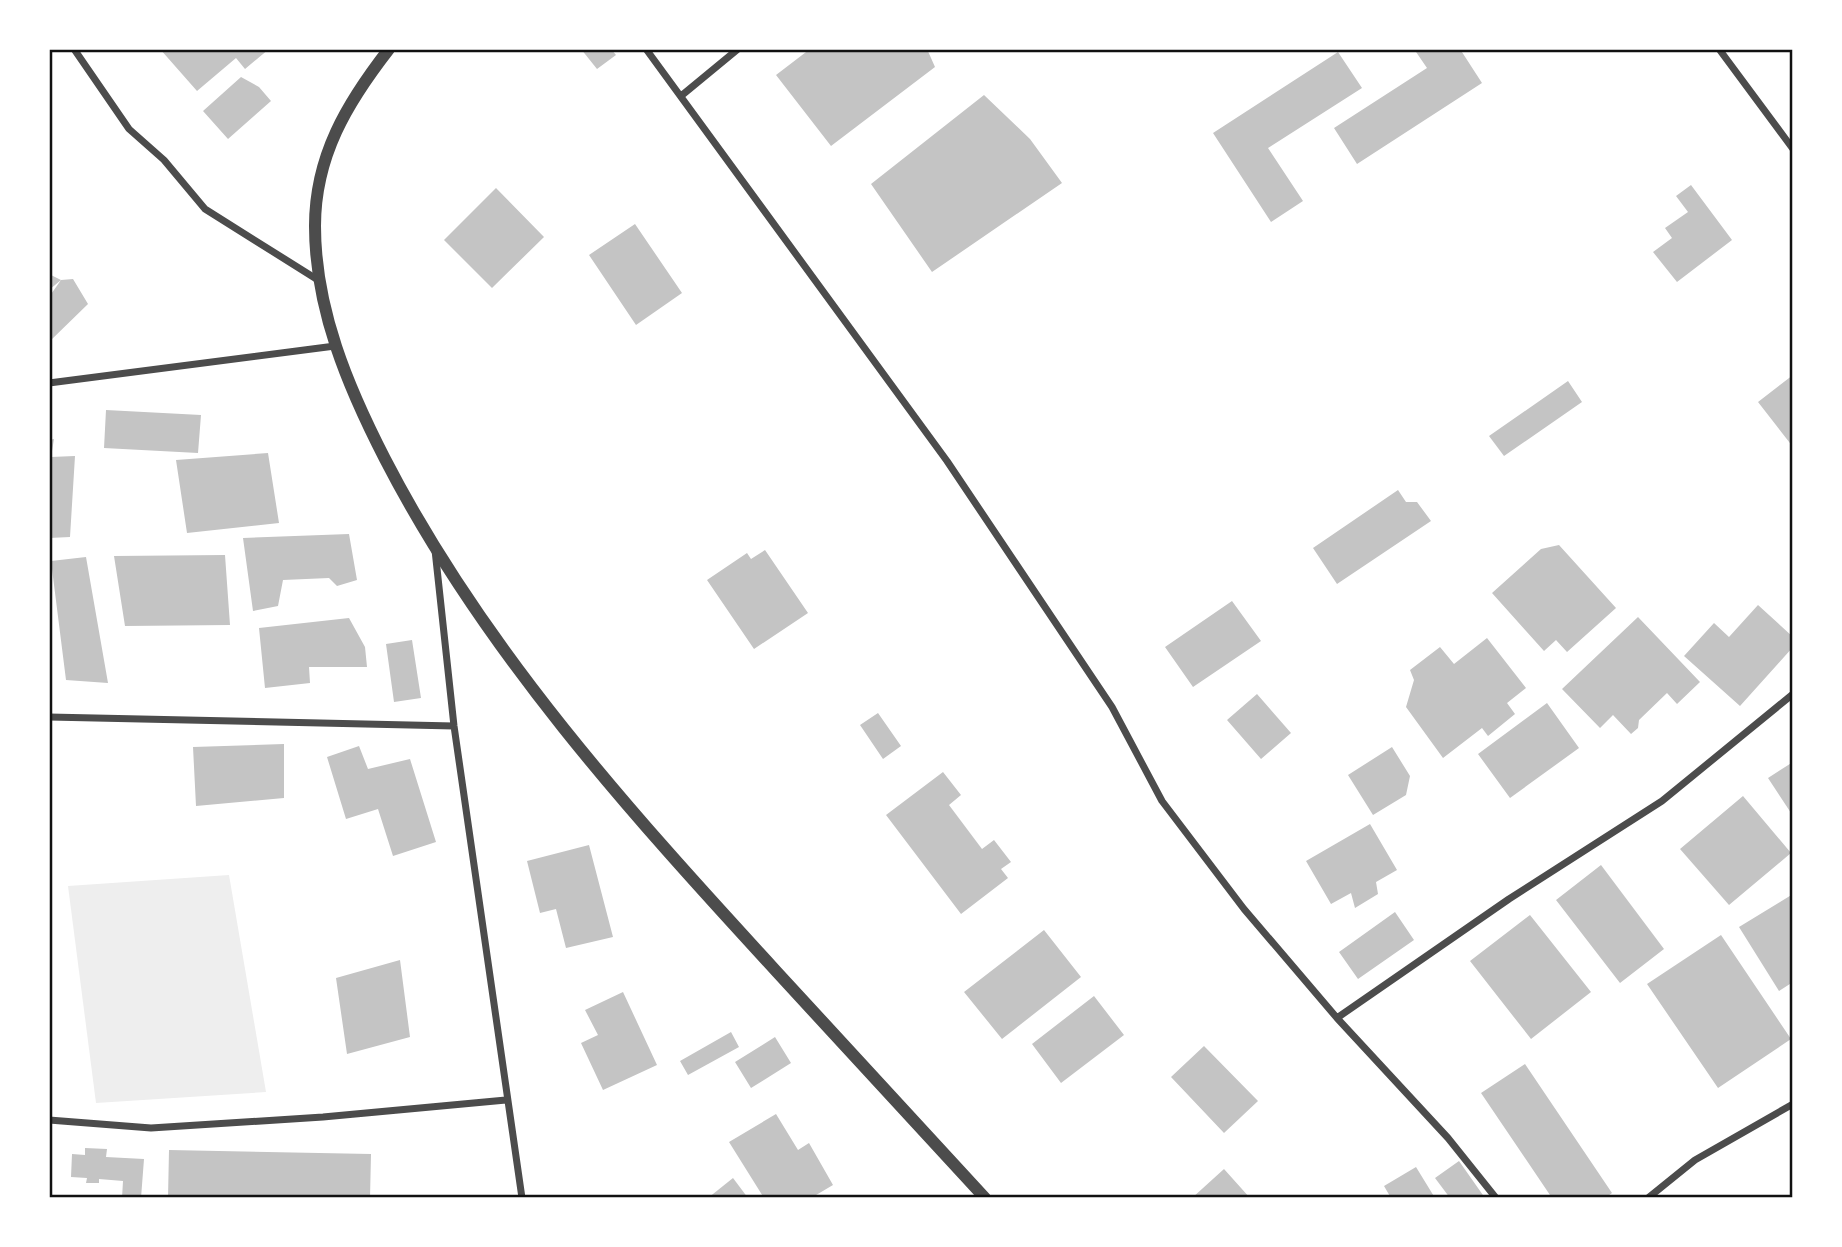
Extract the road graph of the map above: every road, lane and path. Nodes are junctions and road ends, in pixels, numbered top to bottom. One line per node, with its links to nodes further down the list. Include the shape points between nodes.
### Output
1 (74, 49): 8 (street, via 129,129 164,160 205,209)
2 (389, 49): 8 (street, via 355,93 331,140 320,176 315,226)
3 (646, 49): 6 (street)
4 (737, 49): 6 (street)
5 (1719, 49): 7 (street)
6 (681, 96): 15 (street, via 947,461 1112,707 1162,801 1244,909)
7 (1793, 149)
8 (318, 280): 9 (street)
9 (335, 346): 10 (street); 11 (street, via 367,425)
10 (49, 383)
11 (435, 548): 14 (street); 20 (street, via 531,689 595,766)
12 (1793, 694): 15 (street, via 1662,801)
13 (49, 716): 14 (street)
14 (454, 726): 16 (street)
15 (1337, 1018): 21 (street)
16 (506, 1100): 18 (street, via 151,1128); 19 (street)
17 (1793, 1104): 22 (street, via 1695,1160)
18 (49, 1120)
19 (522, 1198)
20 (985, 1198)
21 (1496, 1198)
22 (1648, 1198)

